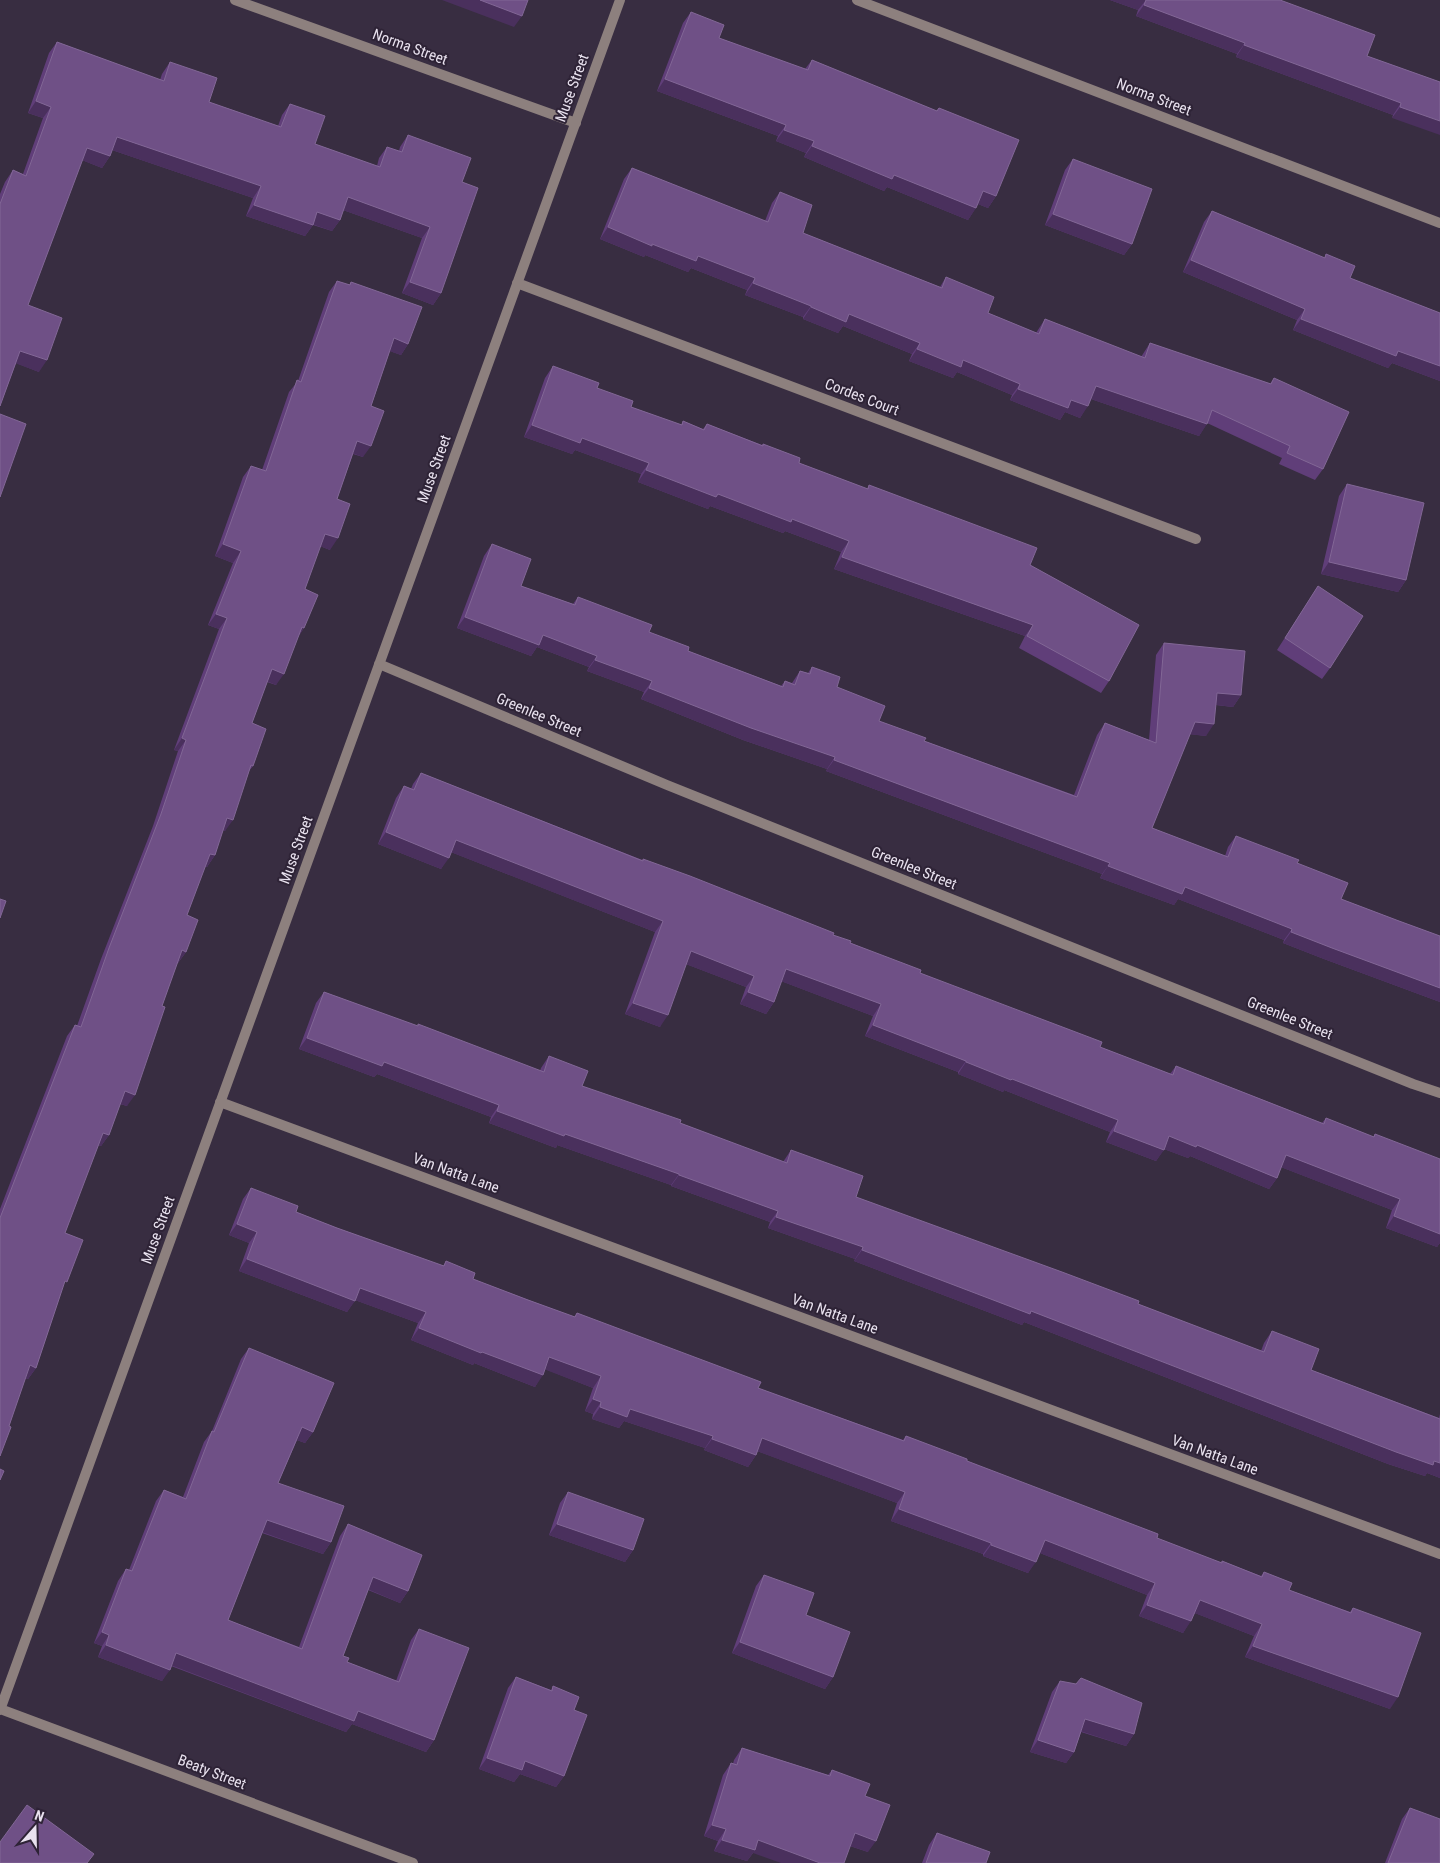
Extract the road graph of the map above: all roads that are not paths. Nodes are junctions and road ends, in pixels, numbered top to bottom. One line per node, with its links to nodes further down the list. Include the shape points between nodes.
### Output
1 (234, 0): 4 (street, Norma Street)
2 (620, 0): 4 (street, Muse Street)
3 (857, 0): 5 (street, Norma Street)
4 (576, 123): 6 (street, Muse Street)
5 (1440, 223)
6 (517, 283): 7 (street, Cordes Court); 8 (street, Muse Street)
7 (1196, 539)
8 (379, 664): 9 (street, Greenlee Street, via 667,785); 10 (street, Muse Street)
9 (1440, 1092)
10 (220, 1102): 11 (street, Van Natta Lane); 12 (street, Muse Street)
11 (1440, 1554)
12 (0, 1709): 13 (street, Beaty Street)
13 (412, 1863)

